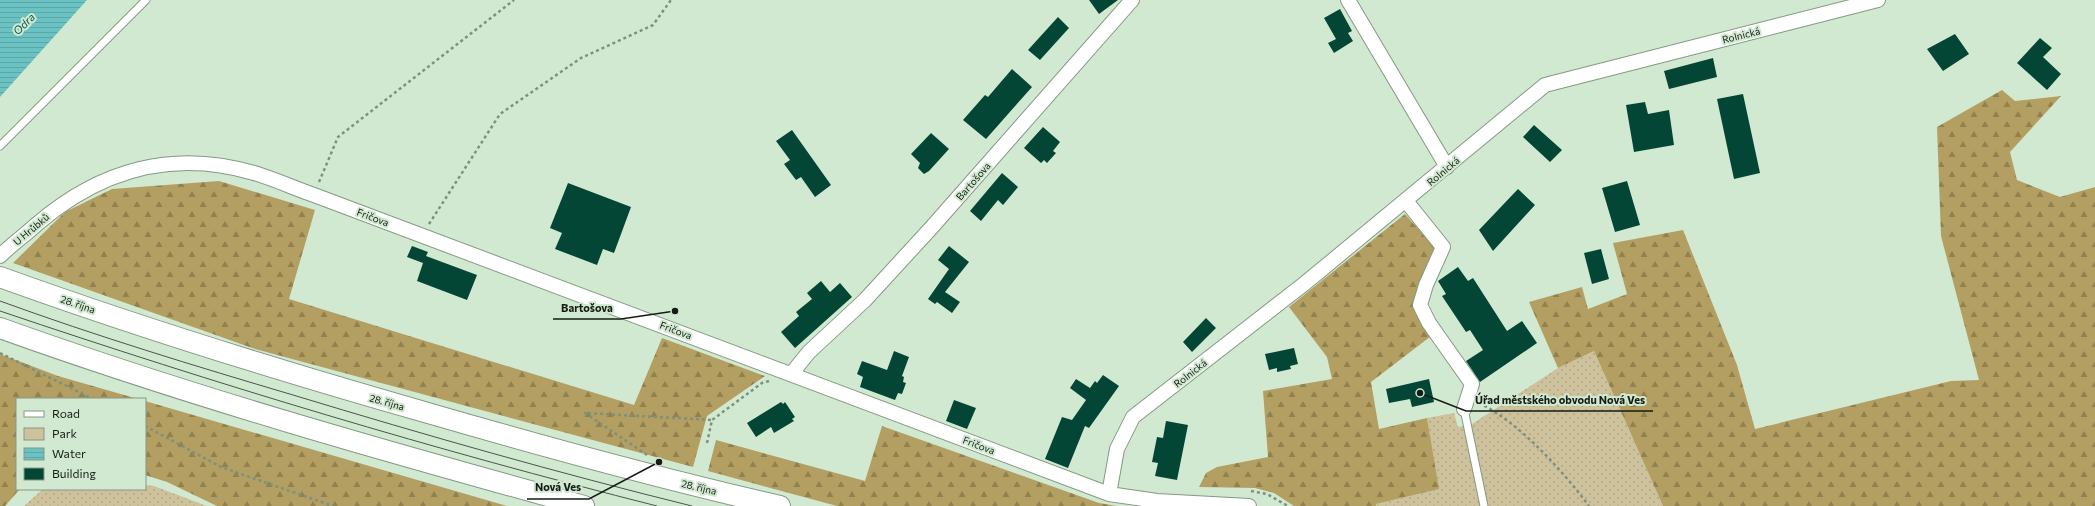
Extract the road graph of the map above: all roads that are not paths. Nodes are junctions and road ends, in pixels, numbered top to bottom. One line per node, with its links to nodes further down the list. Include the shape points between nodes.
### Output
1 (146, 0): 5 (lane)
2 (1132, 0): 12 (street, Bartošova, via 932,227 865,300 809,352)
3 (1348, 0): 6 (street)
4 (1878, 0): 6 (street, Rolnická, via 1545,85)
5 (0, 146)
6 (1447, 167): 7 (street, Rolnická)
7 (1406, 201): 13 (street, via 1443,247 1420,305 1429,323 1472,384); 14 (street, Rolnická, via 1133,417 1117,449)
8 (62, 204): 9 (street, U Hrůbků); 12 (street, Fričova, via 100,182 143,167 162,164 204,165 241,170)
9 (0, 256)
10 (0, 277): 16 (main road, 28. října, via 144,326 357,393 569,453)
11 (0, 328): 15 (main road, via 283,421)
12 (792, 373): 14 (street, Fričova)
13 (1466, 404): 18 (lane)
14 (1109, 494): 17 (street, Fričova, via 1157,502)
15 (584, 506)
16 (780, 506)
17 (1248, 506)
18 (1484, 506)

